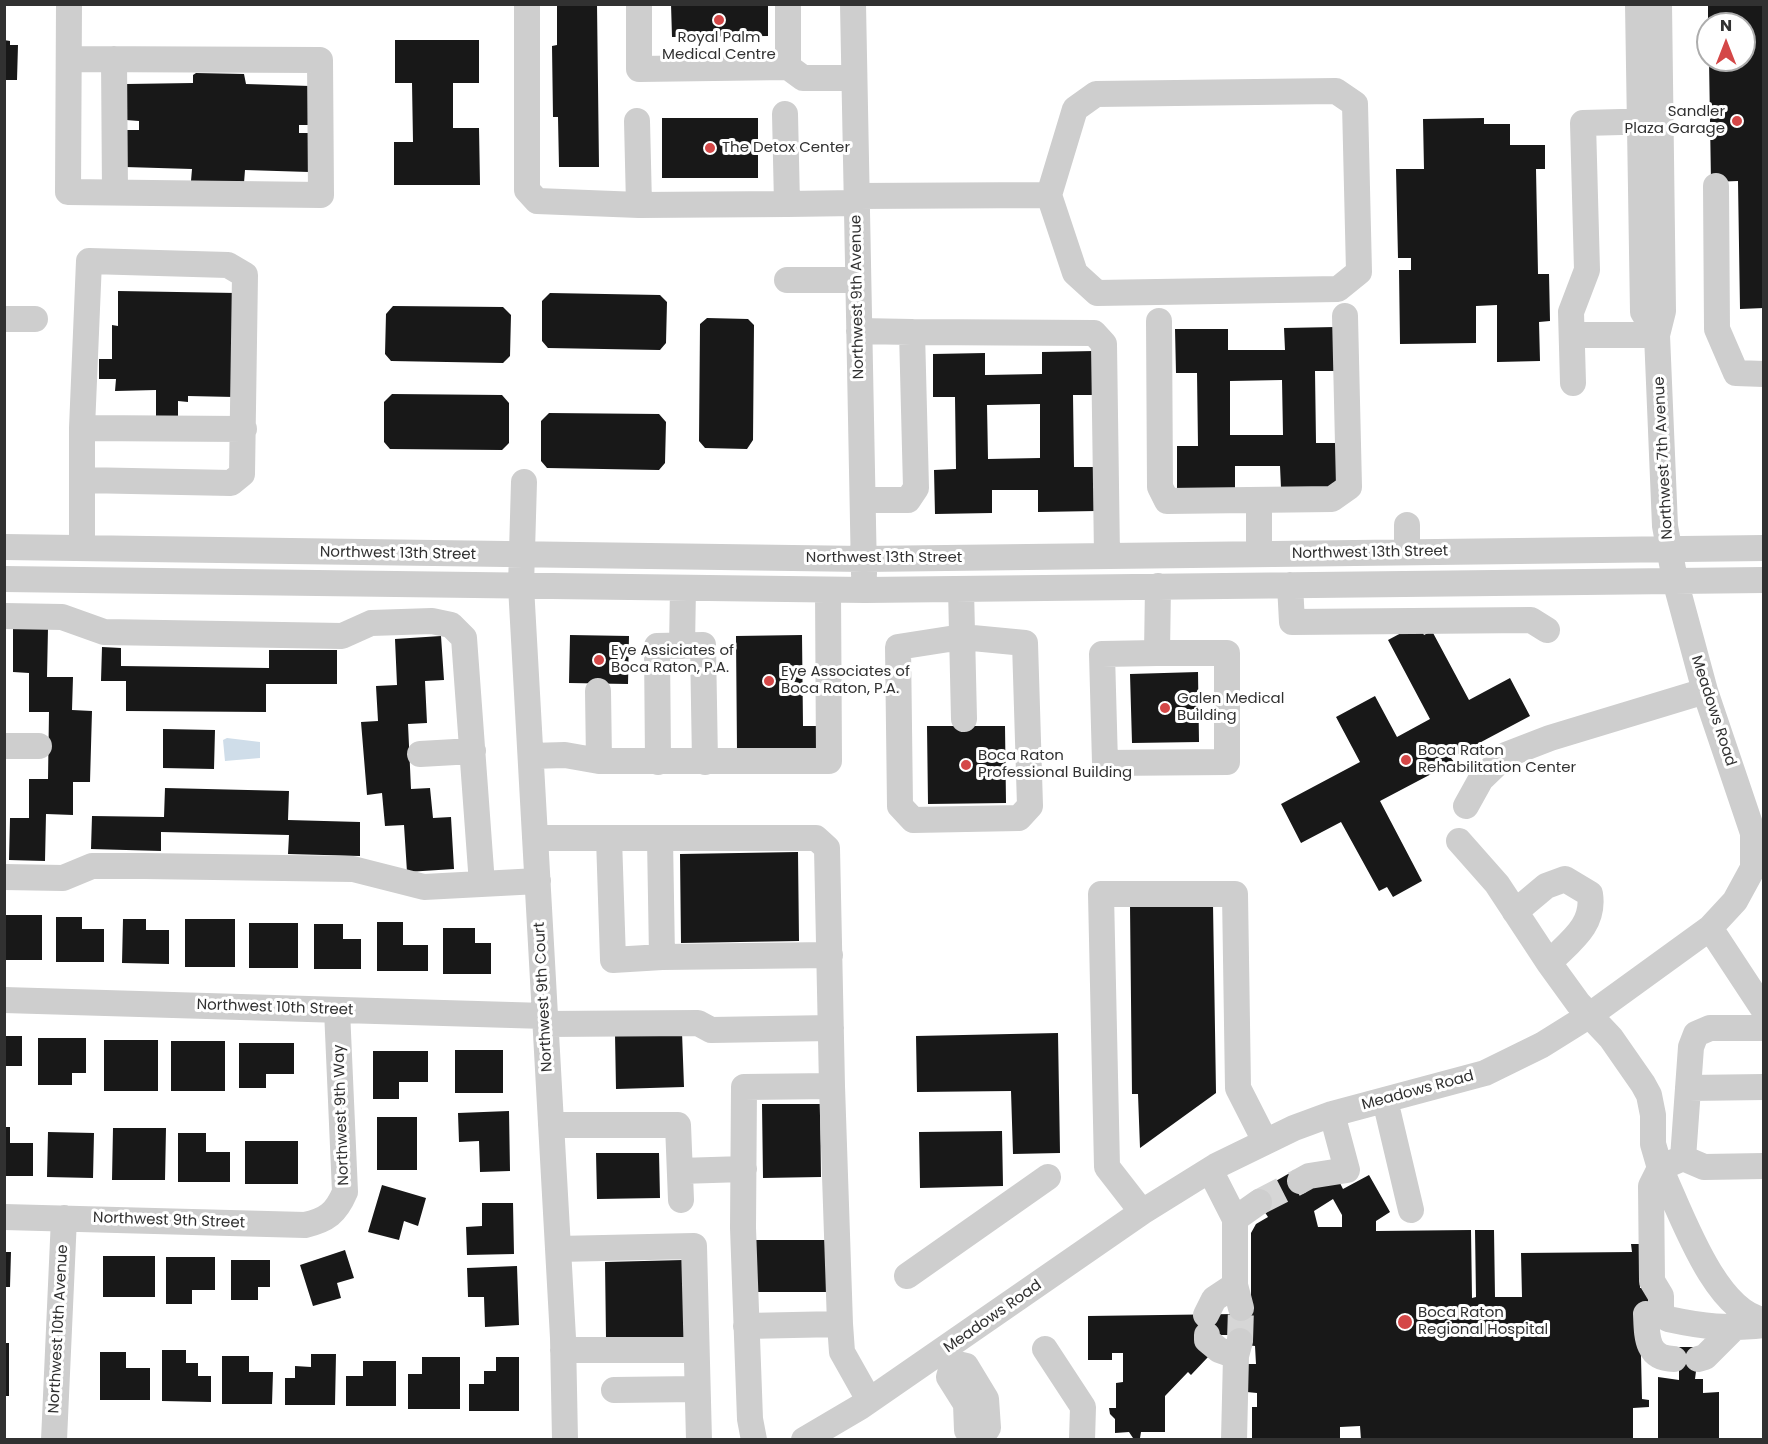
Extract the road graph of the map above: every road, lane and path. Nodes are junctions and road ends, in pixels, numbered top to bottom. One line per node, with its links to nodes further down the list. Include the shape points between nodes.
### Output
1 (69, 4): 9 (street)
2 (527, 4): 20 (street, via 527,190 537,201)
3 (639, 4): 10 (street, via 639,69)
4 (788, 4): 10 (street)
5 (853, 4): 11 (street, Northwest 9th Avenue)
6 (1638, 4): 14 (street, Northwest 7th Avenue)
7 (1659, 4): 14 (street, Northwest 7th Avenue)
8 (114, 58): 9 (street); 16 (street); 16 (street, via 320,60 321,72 321,195)
9 (69, 59): 16 (street, via 68,192)
10 (788, 67): 11 (street, via 803,78)
11 (854, 78): 18 (street, Northwest 9th Avenue)
12 (785, 114): 19 (street)
13 (637, 121): 20 (street)
14 (1650, 121): 29 (street, via 1583,123 1587,270 1571,312); 30 (street, Northwest 7th Avenue, via 1663,311)
15 (1716, 186): 31 (street, via 1717,329 1736,374)
16 (116, 192)
17 (1049, 195): 17 (street, via 1075,273 1097,292 1338,289 1359,272 1355,104 1336,91 1096,94 1075,109); 18 (street)
18 (856, 200): 19 (street); 22 (street, Northwest 9th Avenue)
19 (787, 204): 20 (street)
20 (639, 205)
21 (787, 280): 22 (street)
22 (858, 280): 27 (street, Northwest 9th Avenue)
23 (1345, 316): 38 (street, via 1349,487 1332,500)
24 (4, 318): 25 (street)
25 (35, 319)
26 (1159, 321): 38 (street, via 1160,487 1167,501)
27 (859, 331): 28 (street); 37 (street, Northwest 9th Avenue)
28 (912, 332): 37 (street, via 916,488 908,500); 47 (street, via 1094,333 1104,344)
29 (1572, 335): 30 (street); 32 (street)
30 (1657, 335): 43 (street, Northwest 7th Avenue, via 1665,526)
31 (1764, 374)
32 (1573, 383)
33 (82, 428): 34 (street); 34 (street, via 89,261 228,265 245,275); 35 (street)
34 (244, 429): 35 (street, via 242,474 231,483)
35 (82, 480): 41 (street)
36 (524, 482): 46 (street, Northwest 9th Court)
37 (863, 500): 48 (street, Northwest 9th Avenue)
38 (1258, 500): 45 (street)
39 (1407, 525): 44 (street)
40 (4, 547): 41 (street, Northwest 13th Street)
41 (82, 548): 46 (street, Northwest 13th Street)
42 (1764, 548): 43 (street, Northwest 13th Street)
43 (1670, 549): 44 (street, Northwest 13th Street); 50 (street, Northwest 7th Avenue)
44 (1407, 552): 45 (street, Northwest 13th Street)
45 (1259, 554): 47 (street, Northwest 13th Street)
46 (523, 556): 48 (street, Northwest 13th Street); 53 (street, Northwest 9th Court)
47 (1107, 556): 48 (street, Northwest 13th Street)
48 (864, 559): 58 (street, Northwest 9th Avenue)
49 (4, 579): 53 (street, Northwest 13th Street)
50 (1675, 580): 51 (street, Northwest 13th Street); 52 (street, Northwest 13th Street); 65 (street, Meadows Road)
51 (1764, 580)
52 (1290, 585): 54 (street, Northwest 13th Street); 60 (street, via 1292,622 1531,620)
53 (521, 586): 55 (street, Northwest 13th Street); 71 (street, Northwest 9th Court)
54 (1158, 586): 56 (street, Northwest 13th Street); 63 (street)
55 (683, 588): 57 (street, Northwest 13th Street); 62 (street)
56 (961, 589): 58 (street, Northwest 13th Street); 61 (street)
57 (828, 590): 58 (street, Northwest 13th Street); 74 (street, via 829,761)
58 (865, 590)
59 (4, 616): 69 (street, via 62,617 104,632 342,636 371,622 432,621 451,625 464,638)
60 (1547, 630)
61 (962, 637): 61 (street, via 898,647 900,807 913,820 1019,818 1030,806 1025,643); 66 (street)
62 (682, 646): 73 (street, via 657,646); 74 (street, via 703,645)
63 (1157, 653): 63 (street, via 1227,653 1227,762 1105,763 1102,654)
64 (598, 691): 72 (street)
65 (1705, 691): 75 (street, Meadows Road); 76 (street, via 1506,755 1480,779)
66 (964, 719)
67 (4, 746): 68 (street)
68 (39, 746)
69 (472, 752): 70 (street); 83 (street)
70 (420, 753)
71 (531, 756): 72 (street, via 565,755); 77 (street, Northwest 9th Court)
72 (599, 761): 73 (street)
73 (658, 762): 74 (street)
74 (705, 762)
75 (1752, 793): 85 (street, Meadows Road, via 1753,868 1735,901)
76 (1466, 807)
77 (536, 838): 78 (street); 82 (street, Northwest 9th Court)
78 (609, 838): 79 (street); 87 (street, via 613,960)
79 (660, 838): 86 (street, via 816,838 828,848); 87 (street)
80 (1459, 841): 84 (street, via 1497,884)
81 (4, 877): 83 (street, via 63,878 92,866 353,869 424,887)
82 (538, 881): 83 (street); 93 (street, Northwest 9th Court)
83 (483, 884)
84 (1515, 912): 88 (street); 88 (street, via 1546,886 1565,879 1590,894 1592,909 1584,927)
85 (1710, 928): 91 (street); 92 (street, Meadows Road)
86 (830, 955): 87 (street); 94 (street)
87 (662, 957)
88 (1549, 963): 92 (street)
89 (4, 1000): 90 (street, Northwest 10th Street)
90 (338, 1010): 93 (street, Northwest 10th Street); 115 (street, Northwest 9th Way, via 345,1191 338,1209)
91 (1764, 1010)
92 (1590, 1015): 99 (street, Meadows Road, via 1542,1045 1485,1073); 106 (street, via 1611,1038 1649,1095 1653,1144)
93 (545, 1020): 94 (street, Northwest 10th Street, via 698,1023 711,1030); 101 (street, Northwest 9th Court)
94 (831, 1028): 96 (street)
95 (1764, 1028): 98 (street, via 1710,1028 1696,1034 1690,1047)
96 (832, 1086): 105 (street, via 744,1087); 125 (street)
97 (1764, 1087): 98 (street)
98 (1688, 1089): 103 (street)
99 (1385, 1100): 100 (street, Meadows Road); 113 (street)
100 (1332, 1114): 102 (street, Meadows Road); 110 (street, via 1347,1170)
101 (551, 1125): 108 (street, via 678,1125); 119 (street, Northwest 9th Court)
102 (1265, 1141): 107 (street, Meadows Road); 114 (street, via 1238,1089 1235,894 1101,894 1107,1167)
103 (1683, 1158): 104 (street, via 1704,1167); 106 (street)
104 (1764, 1166)
105 (744, 1168): 108 (street); 127 (street)
106 (1660, 1168): 121 (street); 124 (street, via 1652,1186 1649,1284 1661,1296 1661,1312 1668,1319)
107 (1210, 1170): 114 (street, Meadows Road); 118 (street)
108 (680, 1171): 111 (street)
109 (1048, 1177): 120 (street)
110 (1300, 1181)
111 (681, 1200)
112 (1258, 1202): 118 (street)
113 (1411, 1210)
114 (1142, 1212): 132 (street, Meadows Road)
115 (330, 1215): 117 (street, Northwest 9th Street, via 305,1225)
116 (4, 1217): 117 (street, Northwest 9th Street)
117 (64, 1218): 137 (street, Northwest 10th Avenue)
118 (1235, 1219): 143 (street, via 1238,1296 1214,1299 1206,1325 1207,1340 1219,1350 1238,1349)
119 (558, 1249): 130 (street, Northwest 9th Court); 131 (street, via 694,1246)
120 (907, 1276)
121 (1726, 1296): 123 (street, via 1741,1311); 124 (street, via 1710,1313)
122 (1646, 1314): 128 (street, via 1647,1339 1660,1358 1705,1357)
123 (1764, 1320)
124 (1691, 1321): 128 (street, via 1706,1328)
125 (840, 1324): 127 (street); 135 (street, via 842,1352)
126 (1764, 1325): 128 (street)
127 (747, 1326): 140 (street)
128 (1734, 1328)
129 (1045, 1349): 142 (street, via 1083,1407)
130 (563, 1350): 131 (street); 138 (street, Northwest 9th Court)
131 (696, 1350): 133 (street)
132 (949, 1356): 135 (street, Meadows Road); 136 (street, via 949,1377 966,1404 968,1430)
133 (697, 1389): 134 (street); 139 (street)
134 (614, 1390)
135 (869, 1400): 141 (street, Meadows Road)
136 (980, 1439)
137 (54, 1440)
138 (565, 1440)
139 (699, 1440)
140 (754, 1440)
141 (804, 1440)
142 (1082, 1440)
143 (1234, 1440)

